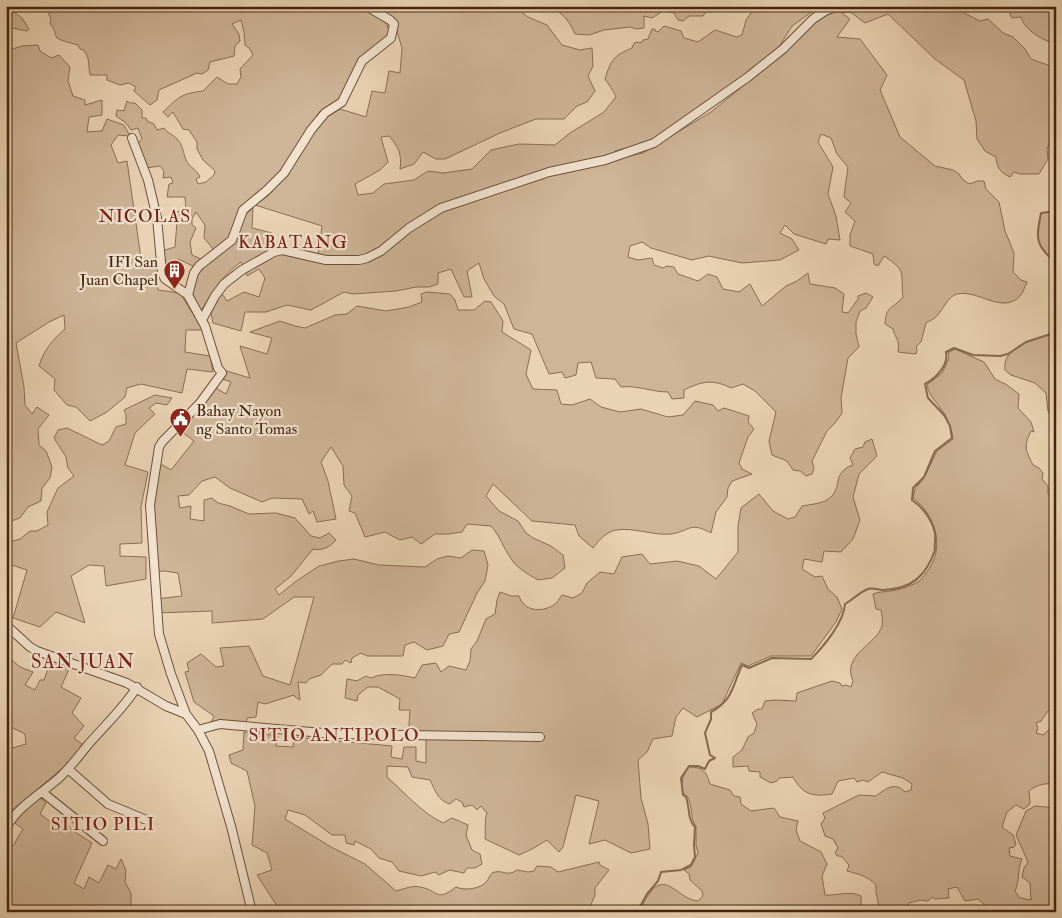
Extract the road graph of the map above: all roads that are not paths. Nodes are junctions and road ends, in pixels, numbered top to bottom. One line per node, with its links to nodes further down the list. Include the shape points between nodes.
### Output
1 (366, 6): 4 (street, via 394,24 391,38 362,61 342,102 316,124 284,174 243,210 232,240 199,266)
2 (853, 6): 5 (street, via 825,11 748,78 654,143 606,160 549,172 441,208 367,258 326,260 277,251 249,265 224,284)
3 (132, 138): 4 (street, via 148,180 157,218 162,273 165,279)
4 (188, 295): 5 (street)
5 (202, 320): 8 (street, via 222,373 200,403 159,447 150,506 160,634)
6 (6, 625): 7 (street, via 38,651)
7 (137, 688): 8 (street); 11 (street)
8 (186, 714): 9 (street)
9 (198, 730): 10 (street, via 220,724 343,734); 16 (street, via 209,750)
10 (540, 737)
11 (68, 769): 12 (street); 13 (street, via 108,804)
12 (42, 792): 14 (street, via 11,818); 15 (street)
13 (149, 821)
14 (6, 828)
15 (103, 840)
16 (252, 912)

